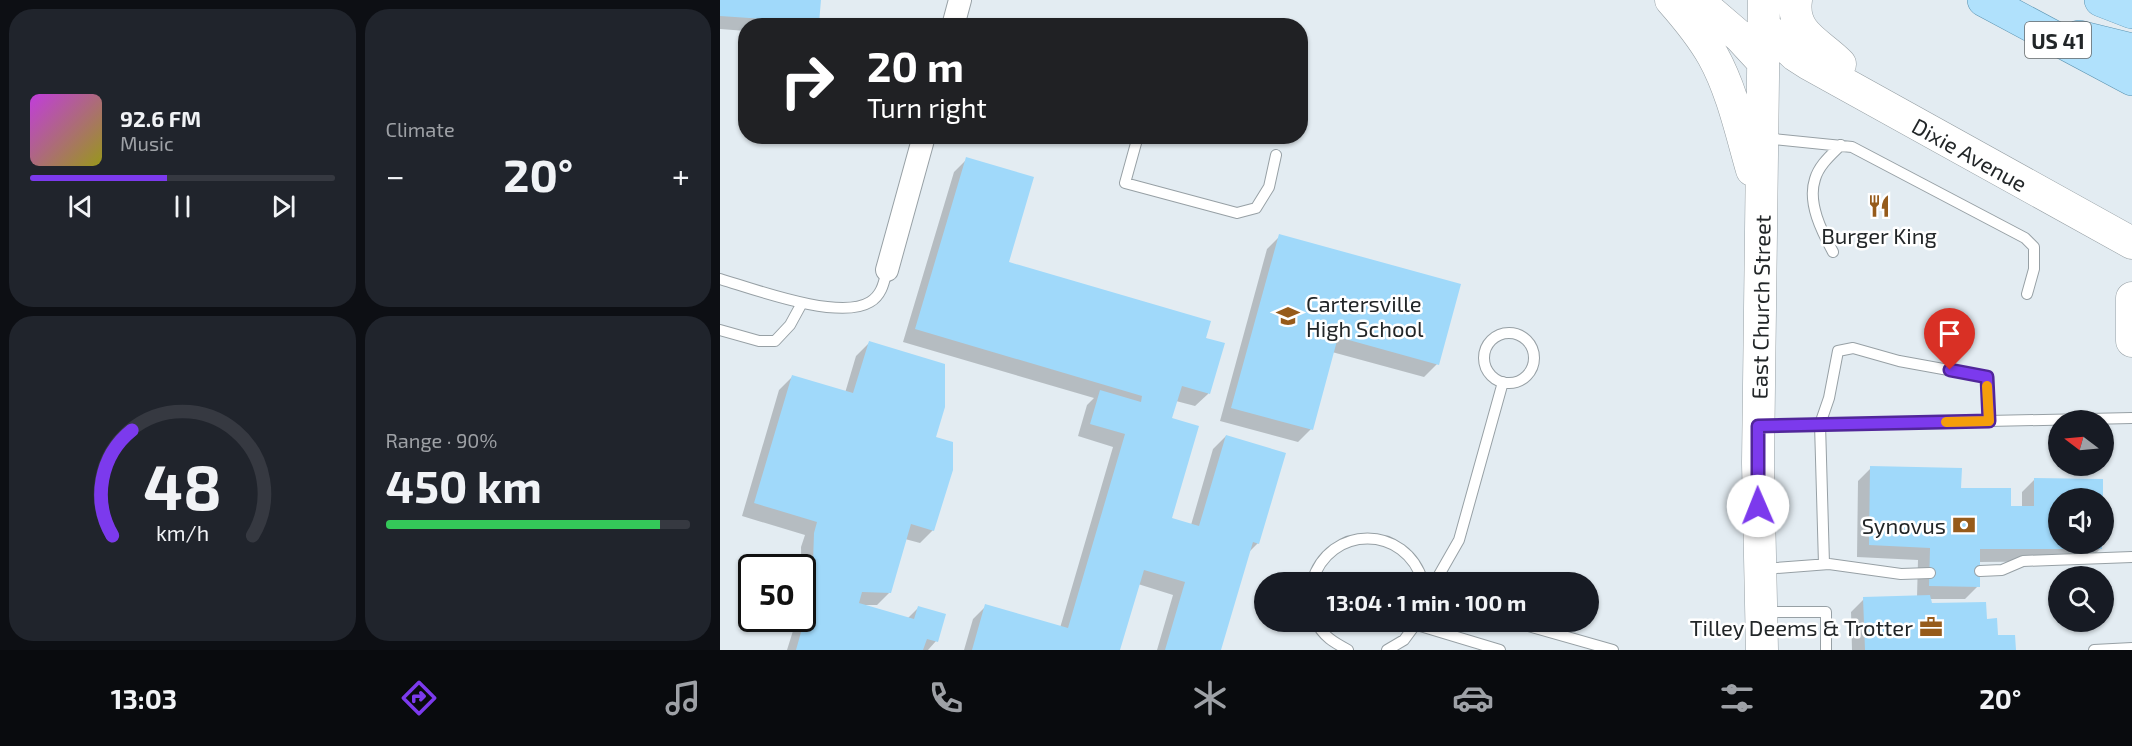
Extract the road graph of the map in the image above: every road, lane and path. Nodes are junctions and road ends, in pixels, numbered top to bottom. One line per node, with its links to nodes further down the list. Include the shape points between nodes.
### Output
1 (960, 0): 10 (street)
2 (1671, 0): 22 (main road, via 1714,57)
3 (1697, 0): 14 (main road, via 1739,36)
4 (1782, 0): 9 (main road)
5 (1796, 0): 16 (main road, via 1796,22 1804,33 1835,59)
6 (1984, 0): 11 (main road, US 41)
7 (2100, 0): 8 (main road)
8 (2132, 12)
9 (1764, 13): 13 (main road, Dixie Avenue, via 1795,55); 14 (main road, East Church Street)
10 (955, 18)
11 (2042, 31): 12 (main road); 15 (main road, US 41)
12 (2132, 50)
13 (1809, 64): 14 (main road, via 1776,76); 16 (main road, Dixie Avenue)
14 (1763, 76): 17 (main road, East Church Street)
15 (2132, 79)
16 (1868, 97): 23 (main road, Dixie Avenue)
17 (1762, 138): 20 (lane); 22 (main road, East Church Street)
18 (922, 144): 25 (street)
19 (1136, 144): 21 (lane, via 1125,183 1237,213 1256,208 1269,187)
20 (1841, 145): 24 (lane, via 1826,160 1815,180 1814,206); 27 (lane, via 1870,155 2025,238 2034,247 2034,269)
21 (1276, 155)
22 (1761, 200): 36 (main road, East Church Street)
23 (2132, 243)
24 (1833, 252)
25 (887, 270): 29 (lane, via 882,290 870,302 852,309)
26 (720, 279): 29 (lane)
27 (2027, 294)
28 (2132, 298): 31 (main road)
29 (802, 303): 30 (lane, via 775,341 759,341)
30 (720, 330)
31 (2132, 341)
32 (1503, 382): 32 (lane, via 1526,376 1533,362 1531,346 1511,333 1495,337 1485,350 1489,374); 43 (lane, via 1459,540)
33 (2132, 418): 34 (lane)
34 (1989, 421): 35 (lane); 35 (lane, via 1987,377 1853,348 1838,351)
35 (1820, 424): 36 (lane); 38 (lane)
36 (1758, 426): 39 (main road, East Church Street)
37 (2132, 557): 40 (lane, via 2023,561 2002,570)
38 (1824, 564): 39 (lane); 44 (lane, via 1901,574)
39 (1760, 570): 45 (main road, East Church Street)
40 (1980, 571)
41 (1315, 572): 42 (lane, via 1326,555 1341,544 1358,538 1377,538 1409,555)
42 (1420, 572)
43 (1441, 572)
44 (1930, 573)
45 (1761, 612): 55 (main road, East Church Street); 56 (lane, via 1826,612)
46 (1323, 632): 51 (lane)
47 (1411, 632): 52 (lane)
48 (1445, 632): 53 (lane)
49 (1550, 632): 54 (lane)
50 (2132, 648): 57 (lane)
51 (1348, 650)
52 (1387, 650)
53 (1500, 650)
54 (1613, 650)
55 (1762, 650)
56 (1826, 650)
57 (2094, 650)

